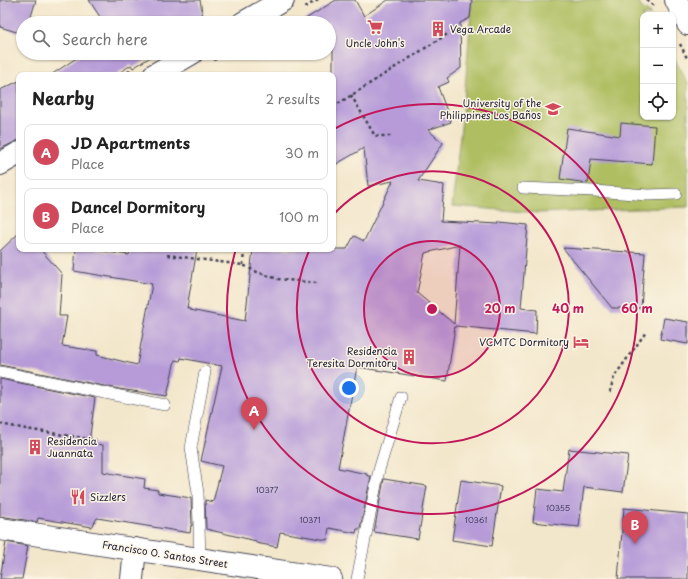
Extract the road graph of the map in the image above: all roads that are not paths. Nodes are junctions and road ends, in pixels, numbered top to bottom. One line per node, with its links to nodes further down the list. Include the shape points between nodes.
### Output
1 (283, 0): 3 (street)
2 (676, 0): 4 (street)
3 (255, 12)
4 (688, 24)
5 (180, 60): 6 (street)
6 (159, 72)
7 (16, 155): 8 (street)
8 (0, 164)
9 (523, 188): 10 (lane, via 648,195)
10 (676, 194)
11 (0, 372): 14 (lane)
12 (205, 372): 17 (lane, via 191,448 198,493)
13 (401, 397): 20 (lane, via 379,470)
14 (165, 405)
15 (0, 529): 16 (street, Francisco O. Santos Street)
16 (134, 549): 17 (street, Francisco O. Santos Street); 18 (street)
17 (200, 559): 19 (street, Francisco O. Santos Street)
18 (132, 579)
19 (331, 579)
20 (357, 579)

